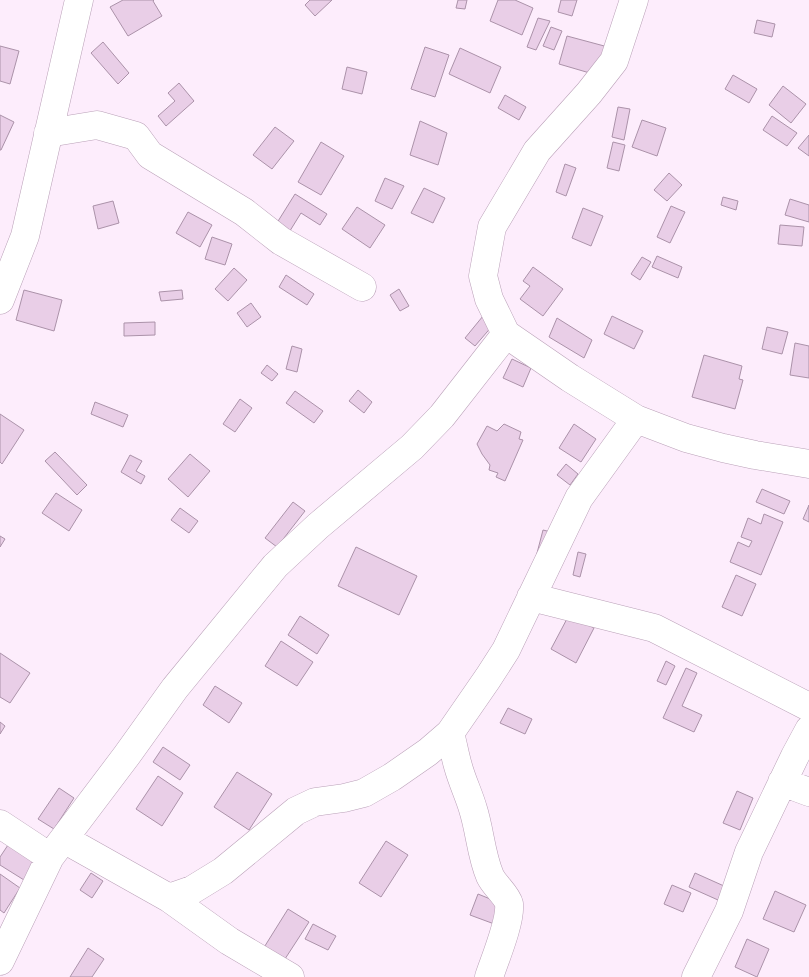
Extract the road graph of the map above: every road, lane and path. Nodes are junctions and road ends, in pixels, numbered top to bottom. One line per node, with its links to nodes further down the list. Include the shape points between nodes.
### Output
1 (79, 0): 3 (street)
2 (634, 0): 6 (street, via 614,61 537,151 492,227 483,276 489,298)
3 (48, 133): 4 (street, via 97,125 136,136 150,154 244,212 281,241); 5 (street, via 25,236)
4 (362, 287)
5 (0, 300)
6 (506, 334): 7 (street); 16 (street, via 442,416 412,447 275,566 175,688)
7 (636, 419): 8 (street, via 723,448); 9 (street, via 579,498)
8 (809, 464)
9 (531, 597): 10 (street, via 654,628); 12 (street, via 506,650)
10 (809, 707)
11 (809, 730): 13 (street)
12 (450, 733): 17 (street, via 428,752 364,793 315,802 296,811 223,871 192,890); 20 (street, via 481,839 483,857 491,878 508,899 505,929)
13 (782, 782): 14 (street); 21 (street, via 750,852 729,911)
14 (809, 792)
15 (0, 824): 16 (street)
16 (57, 848): 17 (street); 18 (street)
17 (169, 898): 19 (street, via 230,941)
18 (0, 961)
19 (290, 977)
20 (489, 977)
21 (696, 977)

